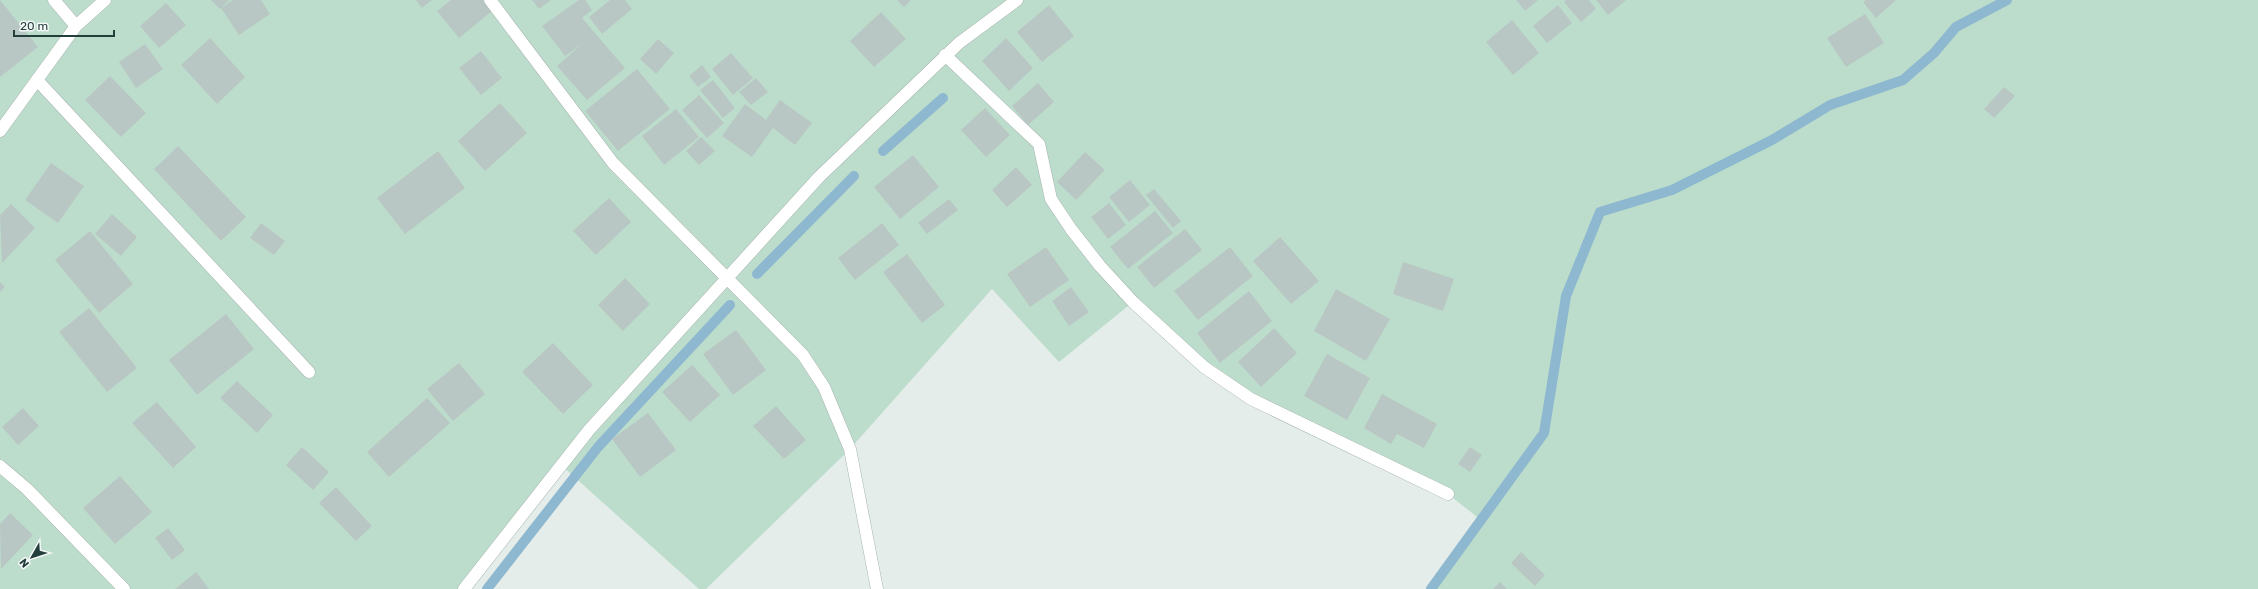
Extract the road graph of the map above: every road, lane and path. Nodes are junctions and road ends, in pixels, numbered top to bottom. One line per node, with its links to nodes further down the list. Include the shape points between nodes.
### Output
1 (54, 0): 5 (street)
2 (105, 0): 5 (street)
3 (490, 0): 9 (street, via 613,163)
4 (1017, 0): 6 (street)
5 (76, 26): 7 (street)
6 (945, 55): 9 (street, via 819,177); 12 (street, via 1039,144 1051,198 1071,229 1133,302 1204,368 1251,400)
7 (37, 80): 8 (street); 10 (street)
8 (0, 131)
9 (727, 278): 14 (street, via 589,430); 15 (street, via 803,355 824,387 850,449)
10 (309, 372)
11 (0, 466): 13 (street, via 27,489)
12 (1448, 494)
13 (124, 589)
14 (464, 589)
15 (877, 589)

